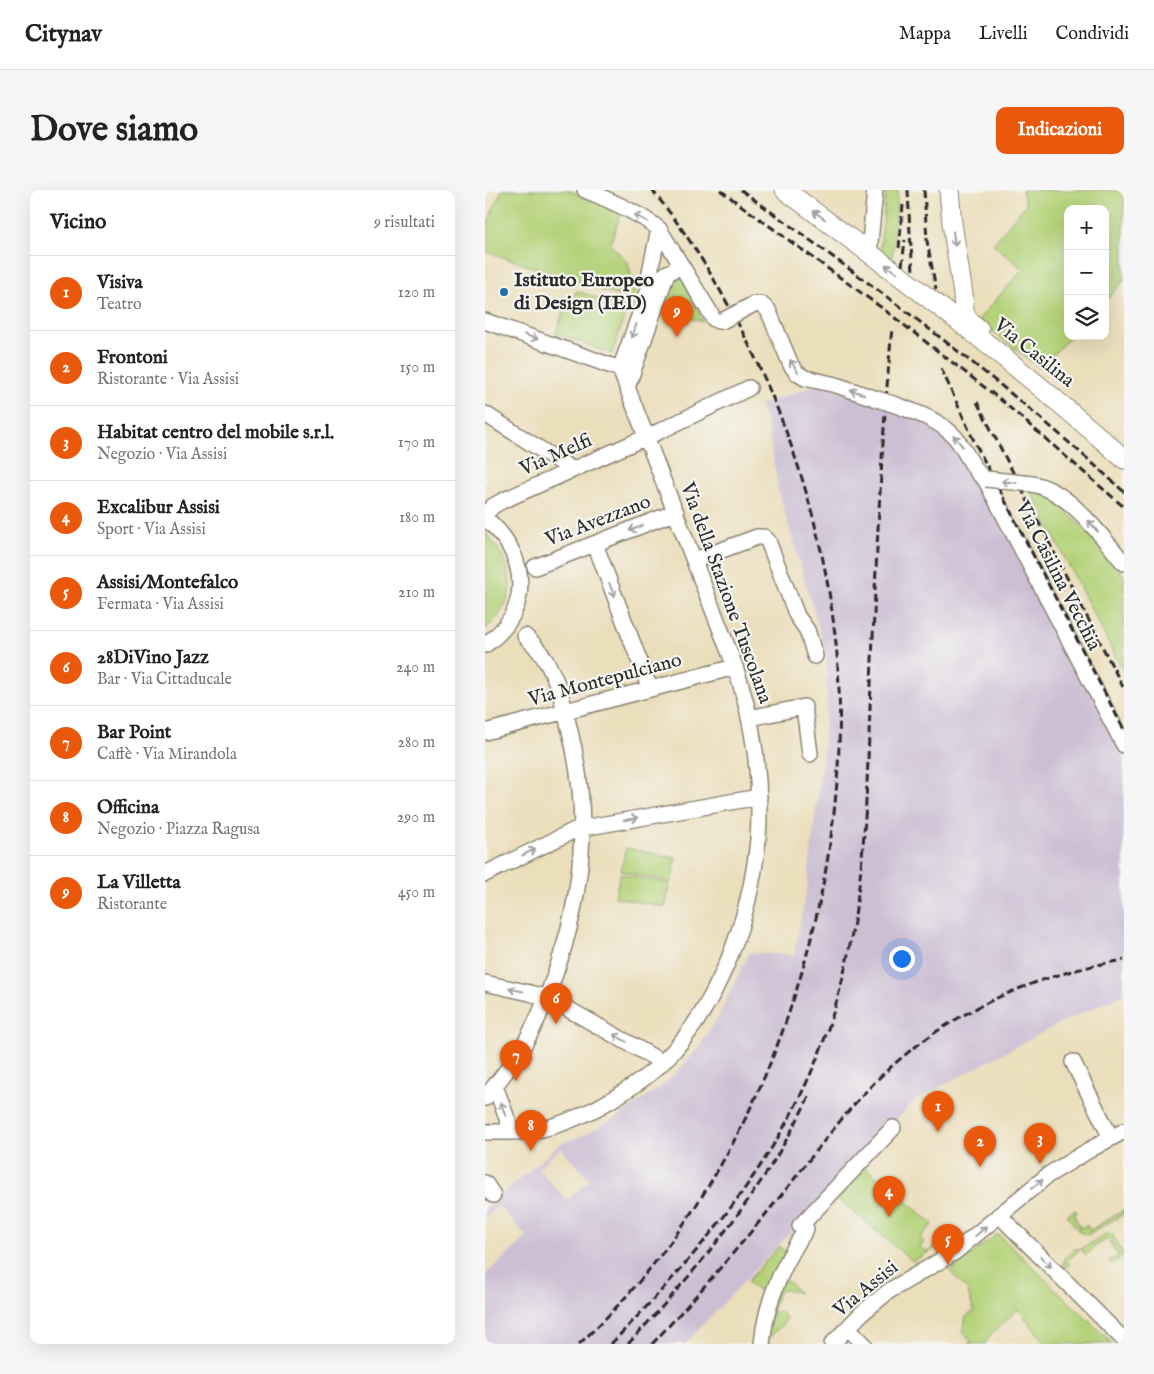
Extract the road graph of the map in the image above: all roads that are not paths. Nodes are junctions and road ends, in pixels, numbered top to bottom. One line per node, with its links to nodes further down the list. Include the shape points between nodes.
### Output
1 (585, 190): 5 (street, Via Casilina Vecchia, one-way to 1)
2 (785, 190): 6 (main road, Via Casilina, one-way to 2)
3 (875, 190): 6 (street)
4 (949, 190): 10 (main road, one-way to 10)
5 (659, 229): 7 (street, Via Casilina Vecchia); 9 (street)
6 (869, 252): 8 (main road, Via Casilina, one-way to 6)
7 (674, 269): 9 (street); 13 (street); 20 (street, Via Casilina Vecchia, one-way to 7, bridge, via 980,475 961,444 928,417 797,373 768,310 761,304 753,304 722,321 713,319)
8 (913, 286): 10 (street, Via Casilina, via 948,305); 18 (main road, Via Casilina, via 1035,381)
9 (650, 287): 12 (street, one-way to 12)
10 (963, 306): 17 (main road, Via Casilina, via 973,324 1043,378)
11 (485, 321): 12 (street, one-way to 12)
12 (620, 369): 13 (street, Via della Stazione Tuscolana)
13 (627, 388): 16 (street, Via della Stazione Tuscolana)
14 (749, 388): 16 (street, Via Melfi)
15 (485, 414): 19 (street)
16 (647, 437): 19 (street, Via Melfi); 21 (street, Via della Stazione Tuscolana)
17 (1124, 449)
18 (1124, 459)
19 (573, 470): 22 (street, Via Melfi, via 502,501)
20 (986, 479): 25 (street, Via Casilina Vecchia, one-way to 20, bridge, via 1080,512 1047,488); 35 (street, Via Casilina Vecchia)
21 (676, 512): 23 (street, Via Avezzano, one-way to 23); 24 (street, Via della Stazione Tuscolana)
22 (485, 516): 28 (street, via 513,550 520,584 517,603 509,621)
23 (595, 544): 26 (street, Via Avezzano); 31 (street, one-way to 31)
24 (695, 560): 29 (street, via 764,536 797,616 807,630); 30 (street, Via della Stazione Tuscolana)
25 (1124, 563)
26 (535, 567)
27 (525, 636): 32 (street, via 551,668)
28 (485, 645)
29 (815, 656)
30 (735, 667): 31 (street, Via Montepulciano); 33 (street, Via della Stazione Tuscolana)
31 (650, 689): 32 (street, Via Montepulciano)
32 (566, 712): 34 (street, Via Montepulciano); 38 (street, via 577,759)
33 (749, 718): 36 (street, via 804,707); 37 (street, Via della Stazione Tuscolana)
34 (485, 732)
35 (1124, 745)
36 (810, 754)
37 (759, 797): 38 (street, one-way to 37); 42 (street, Via della Stazione Tuscolana, via 753,876 736,938 708,1001)
38 (583, 828): 39 (street, one-way to 38); 41 (street, via 576,902)
39 (485, 874)
40 (485, 983): 41 (street, one-way to 40)
41 (547, 998): 42 (street, one-way to 41); 44 (street, via 519,1054)
42 (663, 1062): 47 (street, Via della Stazione Tuscolana, via 628,1090 561,1124)
43 (1073, 1062): 48 (street)
44 (490, 1092): 47 (street, one-way to 44)
45 (893, 1128): 52 (street, via 800,1226 806,1228 776,1284 767,1308)
46 (485, 1132): 47 (street, Via della Stazione Tuscolana)
47 (512, 1132)
48 (1117, 1134): 49 (street, Via Assisi, one-way to 48, via 1041,1180)
49 (999, 1215): 50 (street, Via Assisi, one-way to 49, via 889,1291 955,1252); 51 (street, one-way to 51)
50 (848, 1328): 53 (street, Via Assisi); 54 (street)
51 (1124, 1340)
52 (762, 1344)
53 (832, 1344)
54 (864, 1344)

